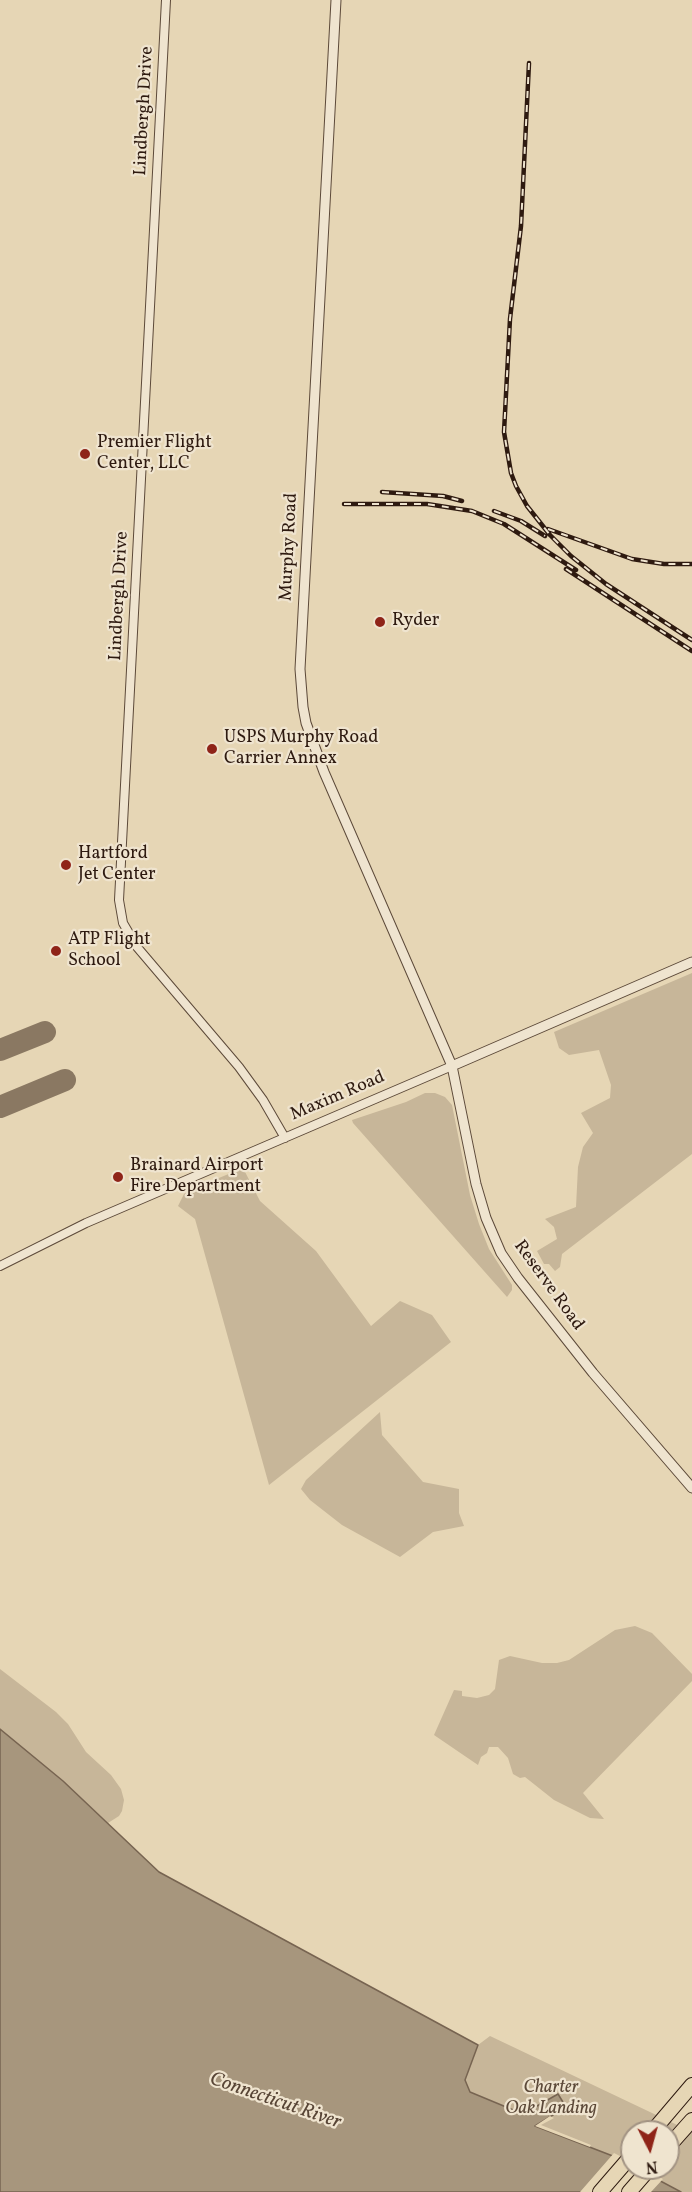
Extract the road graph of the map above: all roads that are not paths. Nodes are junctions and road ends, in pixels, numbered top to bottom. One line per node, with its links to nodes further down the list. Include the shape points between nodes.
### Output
1 (166, 0): 5 (street, Lindbergh Drive, via 120,906 123,923 137,947 238,1067)
2 (336, 0): 4 (street, Murphy Road, via 301,665 303,707 324,772)
3 (692, 962): 4 (street, Maxim Road)
4 (452, 1066): 5 (street, Maxim Road); 7 (street, Reserve Road, via 476,1184 501,1253 593,1373)
5 (285, 1138): 6 (street, Maxim Road, via 86,1223)
6 (0, 1266)
7 (692, 1488)
8 (692, 2085): 10 (highway)
9 (692, 2090): 10 (highway)
10 (670, 2111): 11 (highway)
11 (662, 2120)
12 (692, 2120): 13 (highway)
13 (680, 2134)
14 (620, 2169): 16 (highway)
15 (640, 2180): 17 (highway)
16 (600, 2192)
17 (629, 2192)

